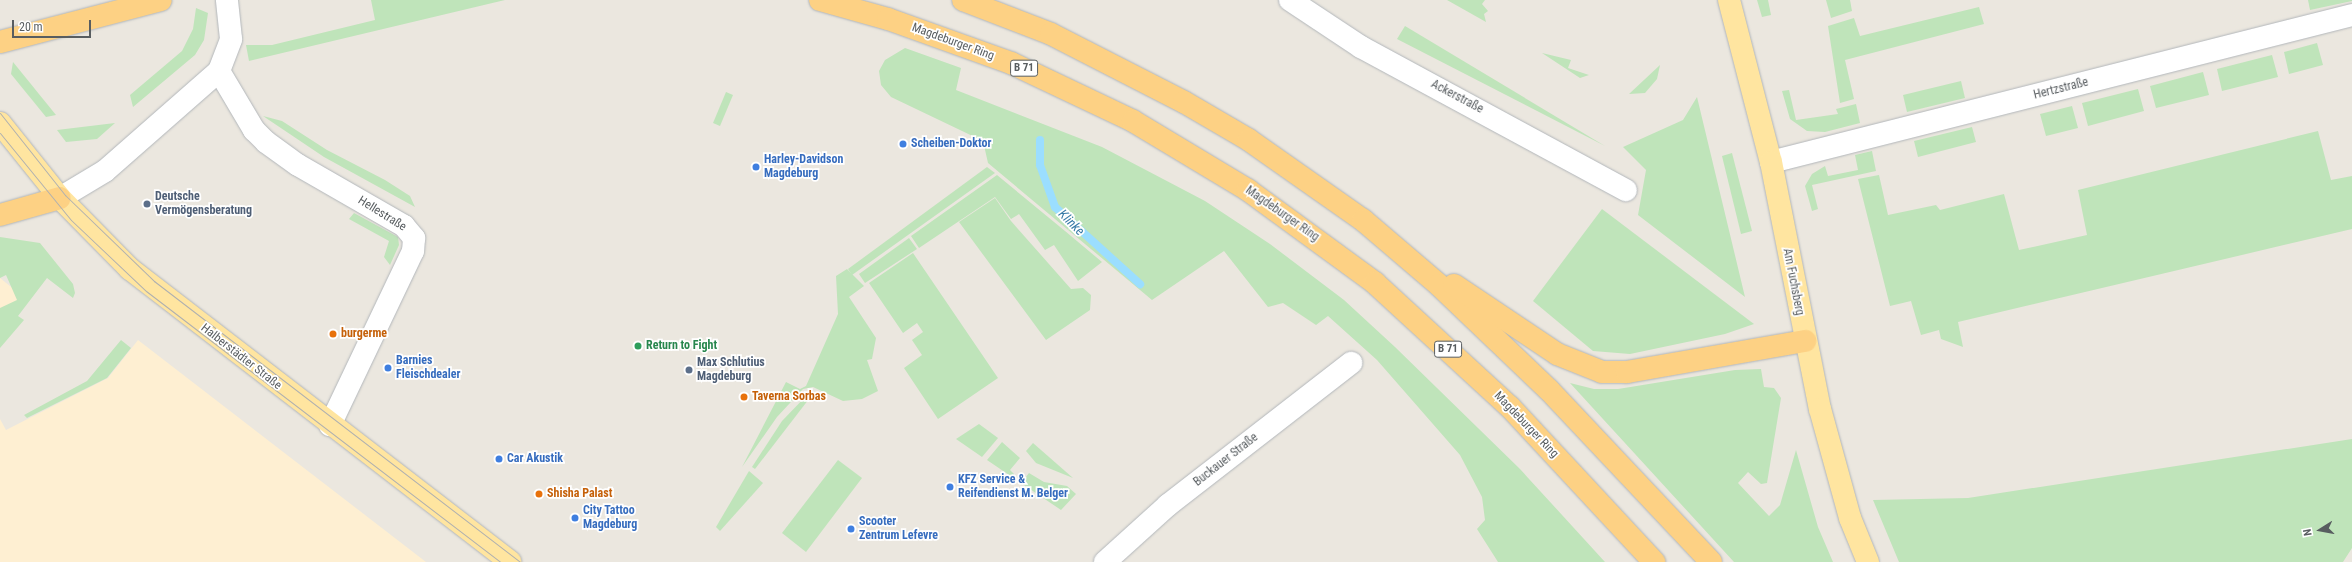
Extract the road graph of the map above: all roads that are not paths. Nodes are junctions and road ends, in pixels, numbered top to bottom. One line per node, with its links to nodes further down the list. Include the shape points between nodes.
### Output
1 (162, 0): 8 (highway)
2 (227, 0): 9 (street, via 231,39)
3 (820, 0): 21 (highway, Magdeburger Ring / B 71, via 888,19 1024,68 1167,139 1248,190 1381,288 1510,407)
4 (963, 0): 15 (highway, via 1050,34 1184,102 1326,192)
5 (1290, 0): 12 (street, Ackerstraße, via 1361,47)
6 (1729, 0): 11 (main road, Am Fuchsberg)
7 (2352, 15): 11 (street, Hertzstraße)
8 (0, 42)
9 (220, 71): 13 (street, via 105,171); 18 (street, Hellestraße, via 254,130 266,142 298,165 404,226 414,238 413,251)
10 (0, 123): 13 (main road, Halberstädter Straße)
11 (1771, 162): 16 (main road, Am Fuchsberg)
12 (1626, 190)
13 (60, 198): 14 (highway); 18 (main road, Halberstädter Straße, via 135,273)
14 (0, 215)
15 (1399, 249): 16 (highway, via 1557,354 1586,368 1627,372); 22 (highway, via 1549,390)
16 (1805, 341): 23 (main road, Am Fuchsberg, via 1839,484)
17 (1351, 362): 20 (street, Buckauer Straße, via 1168,505)
18 (330, 425): 19 (main road, Halberstädter Straße)
19 (510, 562)
20 (1105, 562)
21 (1654, 562)
22 (1711, 562)
23 (1868, 562)

